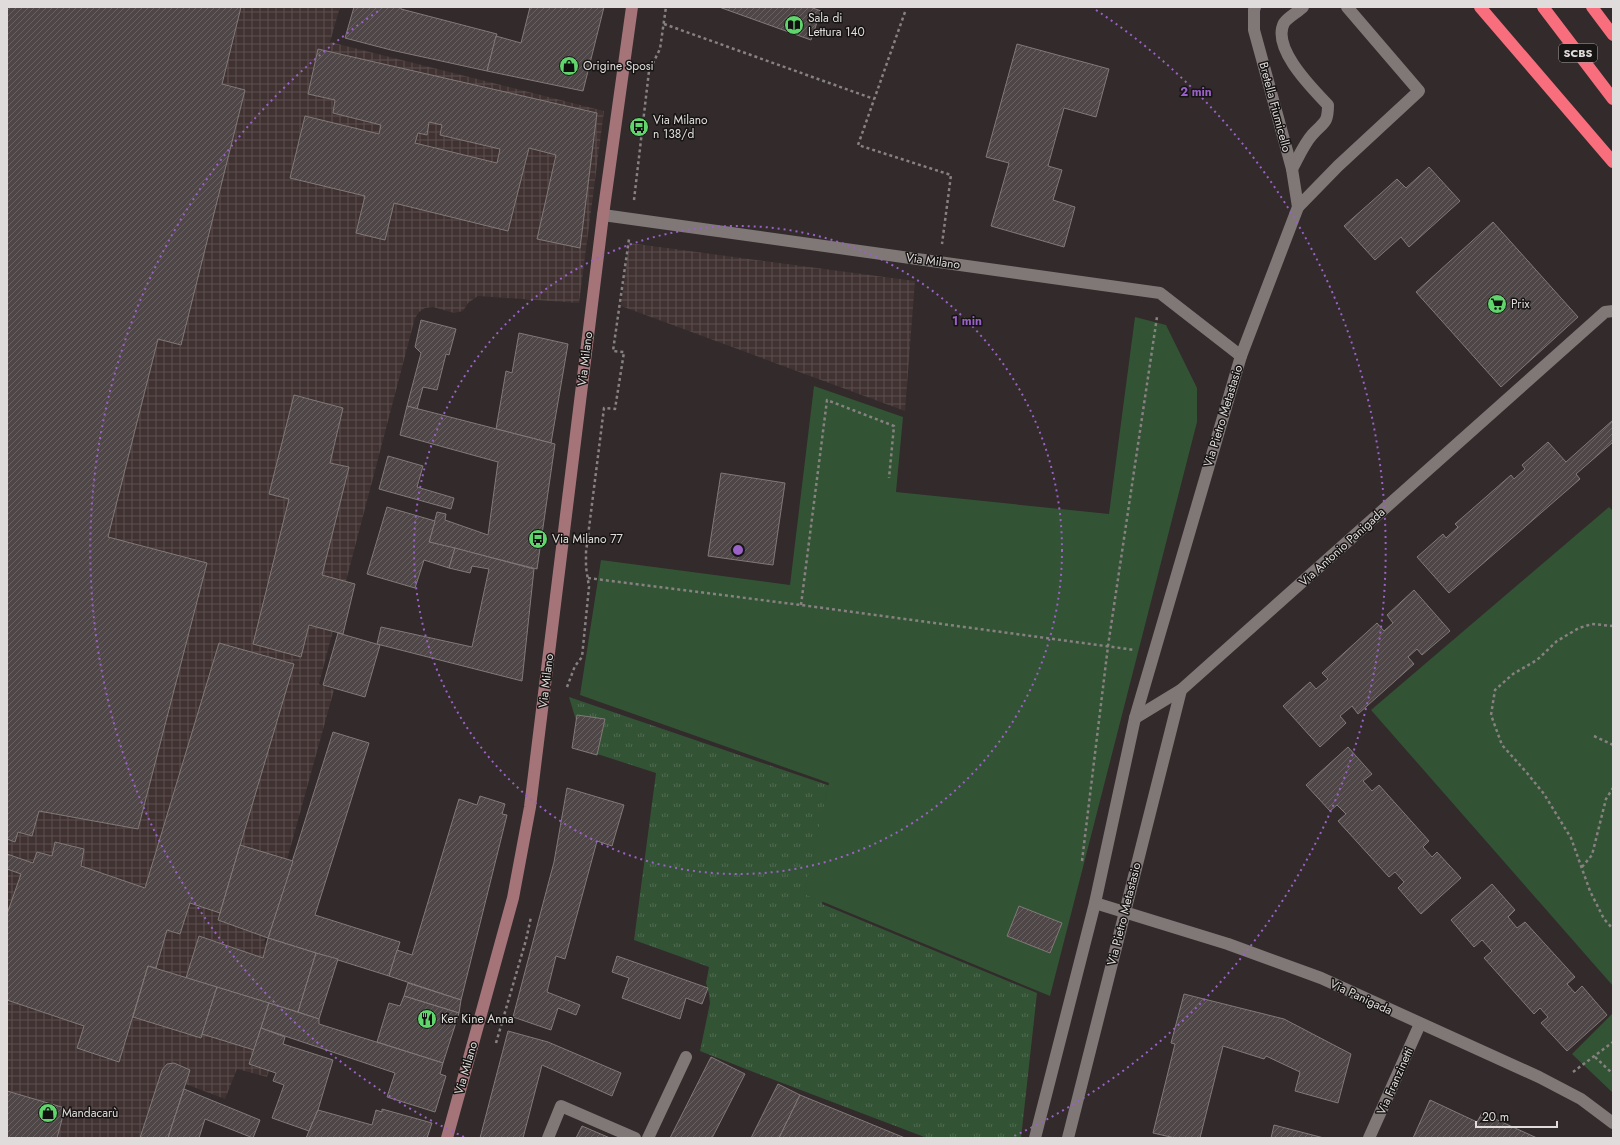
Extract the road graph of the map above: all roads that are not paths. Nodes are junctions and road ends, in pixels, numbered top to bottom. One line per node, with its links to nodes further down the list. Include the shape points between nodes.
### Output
1 (632, 7): 13 (main road, Via Milano)
2 (1255, 7): 11 (street, Bretella Fiumicello, via 1254,30)
3 (1303, 7): 11 (street, via 1285,23 1282,32 1284,46 1311,87 1328,105 1328,115 1324,124 1312,135)
4 (1347, 7): 12 (street, via 1419,91)
5 (1480, 7): 10 (highway)
6 (1543, 7): 9 (highway, SCBS)
7 (1592, 7): 8 (highway)
8 (1613, 35)
9 (1613, 99)
10 (1613, 162)
11 (1292, 169): 12 (street, Bretella Fiumicello)
12 (1298, 207): 15 (street, Via Pietro Metastasio)
13 (603, 215): 15 (street, Via Milano, via 1160,292); 23 (main road, Via Milano, via 530,807 513,898)
14 (1613, 311): 16 (street, Via Antonio Panigada, via 1605,312)
15 (1241, 356): 17 (street, Via Pietro Metastasio)
16 (1181, 690): 17 (street, Via Antonio Panigada); 19 (street, Via Pietro Metastasio)
17 (1135, 718): 18 (street)
18 (1095, 902): 19 (street, Via Panigada); 27 (street)
19 (1125, 912): 20 (street, Via Panigada, via 1228,944 1321,978); 28 (street, Via Pietro Metastasio)
20 (1420, 1024): 22 (street, Via Panigada, via 1539,1077 1581,1099); 29 (street, Via Franzinetti)
21 (686, 1057): 26 (street)
22 (1613, 1123)
23 (447, 1138)
24 (548, 1138): 25 (street, via 561,1106)
25 (635, 1138)
26 (648, 1138)
27 (1035, 1138)
28 (1068, 1138)
29 (1369, 1138)

